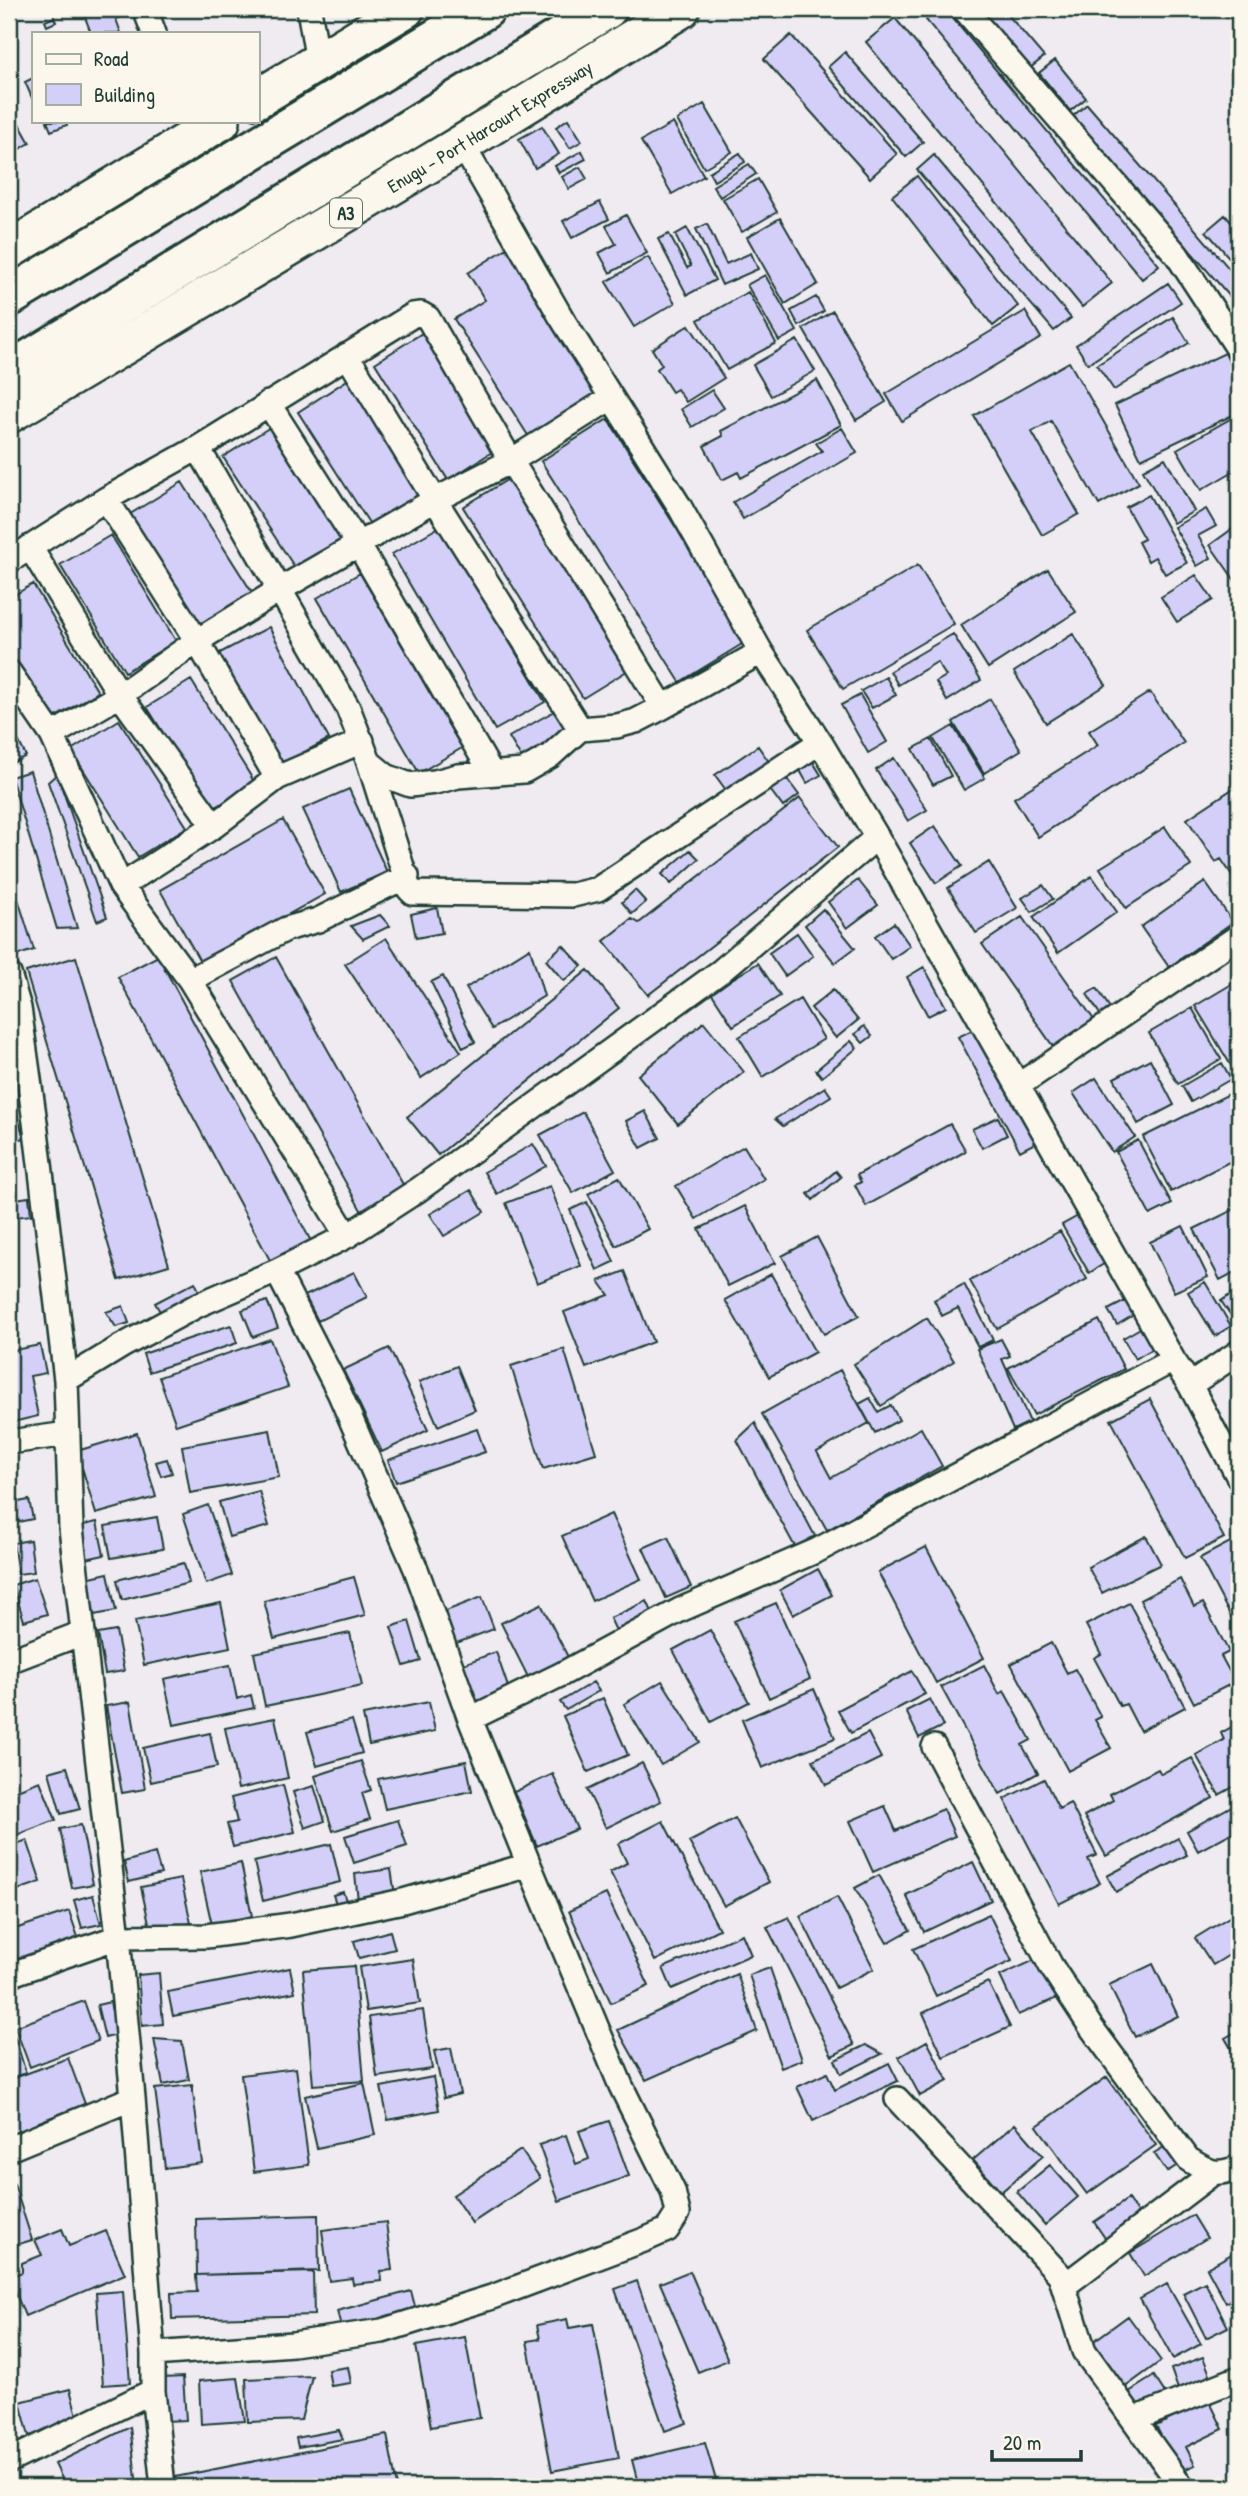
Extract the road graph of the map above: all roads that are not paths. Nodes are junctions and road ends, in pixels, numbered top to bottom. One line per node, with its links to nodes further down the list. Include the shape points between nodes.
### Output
1 (145, 9): 8 (street)
2 (309, 9): 9 (street)
3 (405, 9): 9 (main road)
4 (485, 9): 14 (highway)
5 (607, 9): 17 (highway, Enugu - Port Harcourt Expressway / A3)
6 (681, 9): 12 (main road, Enugu - Port Harcourt Expressway / A3)
7 (964, 9): 15 (street, via 1177,255)
8 (154, 32)
9 (317, 62): 10 (main road)
10 (259, 98)
11 (201, 126): 13 (main road)
12 (462, 144): 18 (street); 20 (main road, Enugu - Port Harcourt Expressway / A3)
13 (9, 250)
14 (9, 297)
15 (1239, 350)
16 (347, 355): 19 (street); 22 (street, via 413,315 428,318); 24 (street)
17 (9, 372)
18 (611, 398): 22 (street); 30 (street)
19 (268, 403): 21 (street); 25 (street)
20 (9, 414)
21 (198, 448): 23 (street); 28 (street)
22 (511, 461): 24 (street); 33 (street)
23 (106, 499): 26 (street); 29 (street)
24 (435, 500): 25 (street); 34 (street)
25 (358, 544): 28 (street); 38 (street)
26 (30, 547): 27 (street); 32 (street)
27 (9, 561)
28 (279, 590): 29 (street); 37 (street, via 348,708)
29 (197, 641): 32 (street); 39 (street)
30 (761, 652): 33 (street); 36 (street)
31 (9, 672): 35 (street)
32 (120, 695): 35 (street); 40 (street)
33 (663, 707): 34 (street, via 636,721)
34 (580, 729): 38 (street, via 551,756 523,771)
35 (52, 735): 43 (street)
36 (820, 742): 41 (street); 42 (street, via 598,889 573,895 418,894 409,889)
37 (365, 752): 38 (street, via 386,776 410,785); 39 (street); 42 (street)
38 (491, 772)
39 (277, 778): 40 (street)
40 (214, 826): 43 (street)
41 (877, 837): 47 (street); 48 (street, via 721,971)
42 (407, 876): 46 (street, via 318,920 286,929)
43 (121, 886): 46 (street)
44 (1239, 936): 47 (street)
45 (9, 974): 52 (street, via 19,1008)
46 (190, 980): 48 (street)
47 (1019, 1085): 51 (street)
48 (347, 1236): 49 (street)
49 (277, 1271): 52 (street, via 198,1305); 59 (street, via 339,1392 416,1569)
50 (1239, 1352): 53 (street)
51 (1173, 1360): 53 (street); 59 (street, via 818,1550 680,1610)
52 (66, 1380): 54 (street)
53 (1190, 1385): 56 (street)
54 (68, 1434): 55 (street); 57 (street, via 71,1528)
55 (9, 1442)
56 (1239, 1478)
57 (82, 1633): 58 (street); 62 (street)
58 (9, 1661)
59 (470, 1719): 61 (street)
60 (934, 1746): 68 (street, via 1051,1966 1084,2017 1188,2159)
61 (529, 1865): 62 (street, via 403,1901 290,1924 206,1936); 70 (street, via 621,2086 673,2190 678,2213 667,2230 492,2297 382,2331 293,2344)
62 (118, 1937): 63 (street); 64 (street)
63 (9, 1975)
64 (133, 2098): 66 (street); 70 (street)
65 (897, 2099): 69 (street, via 1060,2275)
66 (9, 2149)
67 (1239, 2167): 68 (street)
68 (1214, 2172): 69 (street)
69 (1064, 2286): 76 (street, via 1084,2351)
70 (153, 2354): 72 (street)
71 (1239, 2378): 73 (street)
72 (153, 2391): 74 (street); 75 (street)
73 (1145, 2415)
74 (9, 2461)
75 (163, 2487)
76 (1182, 2487)

